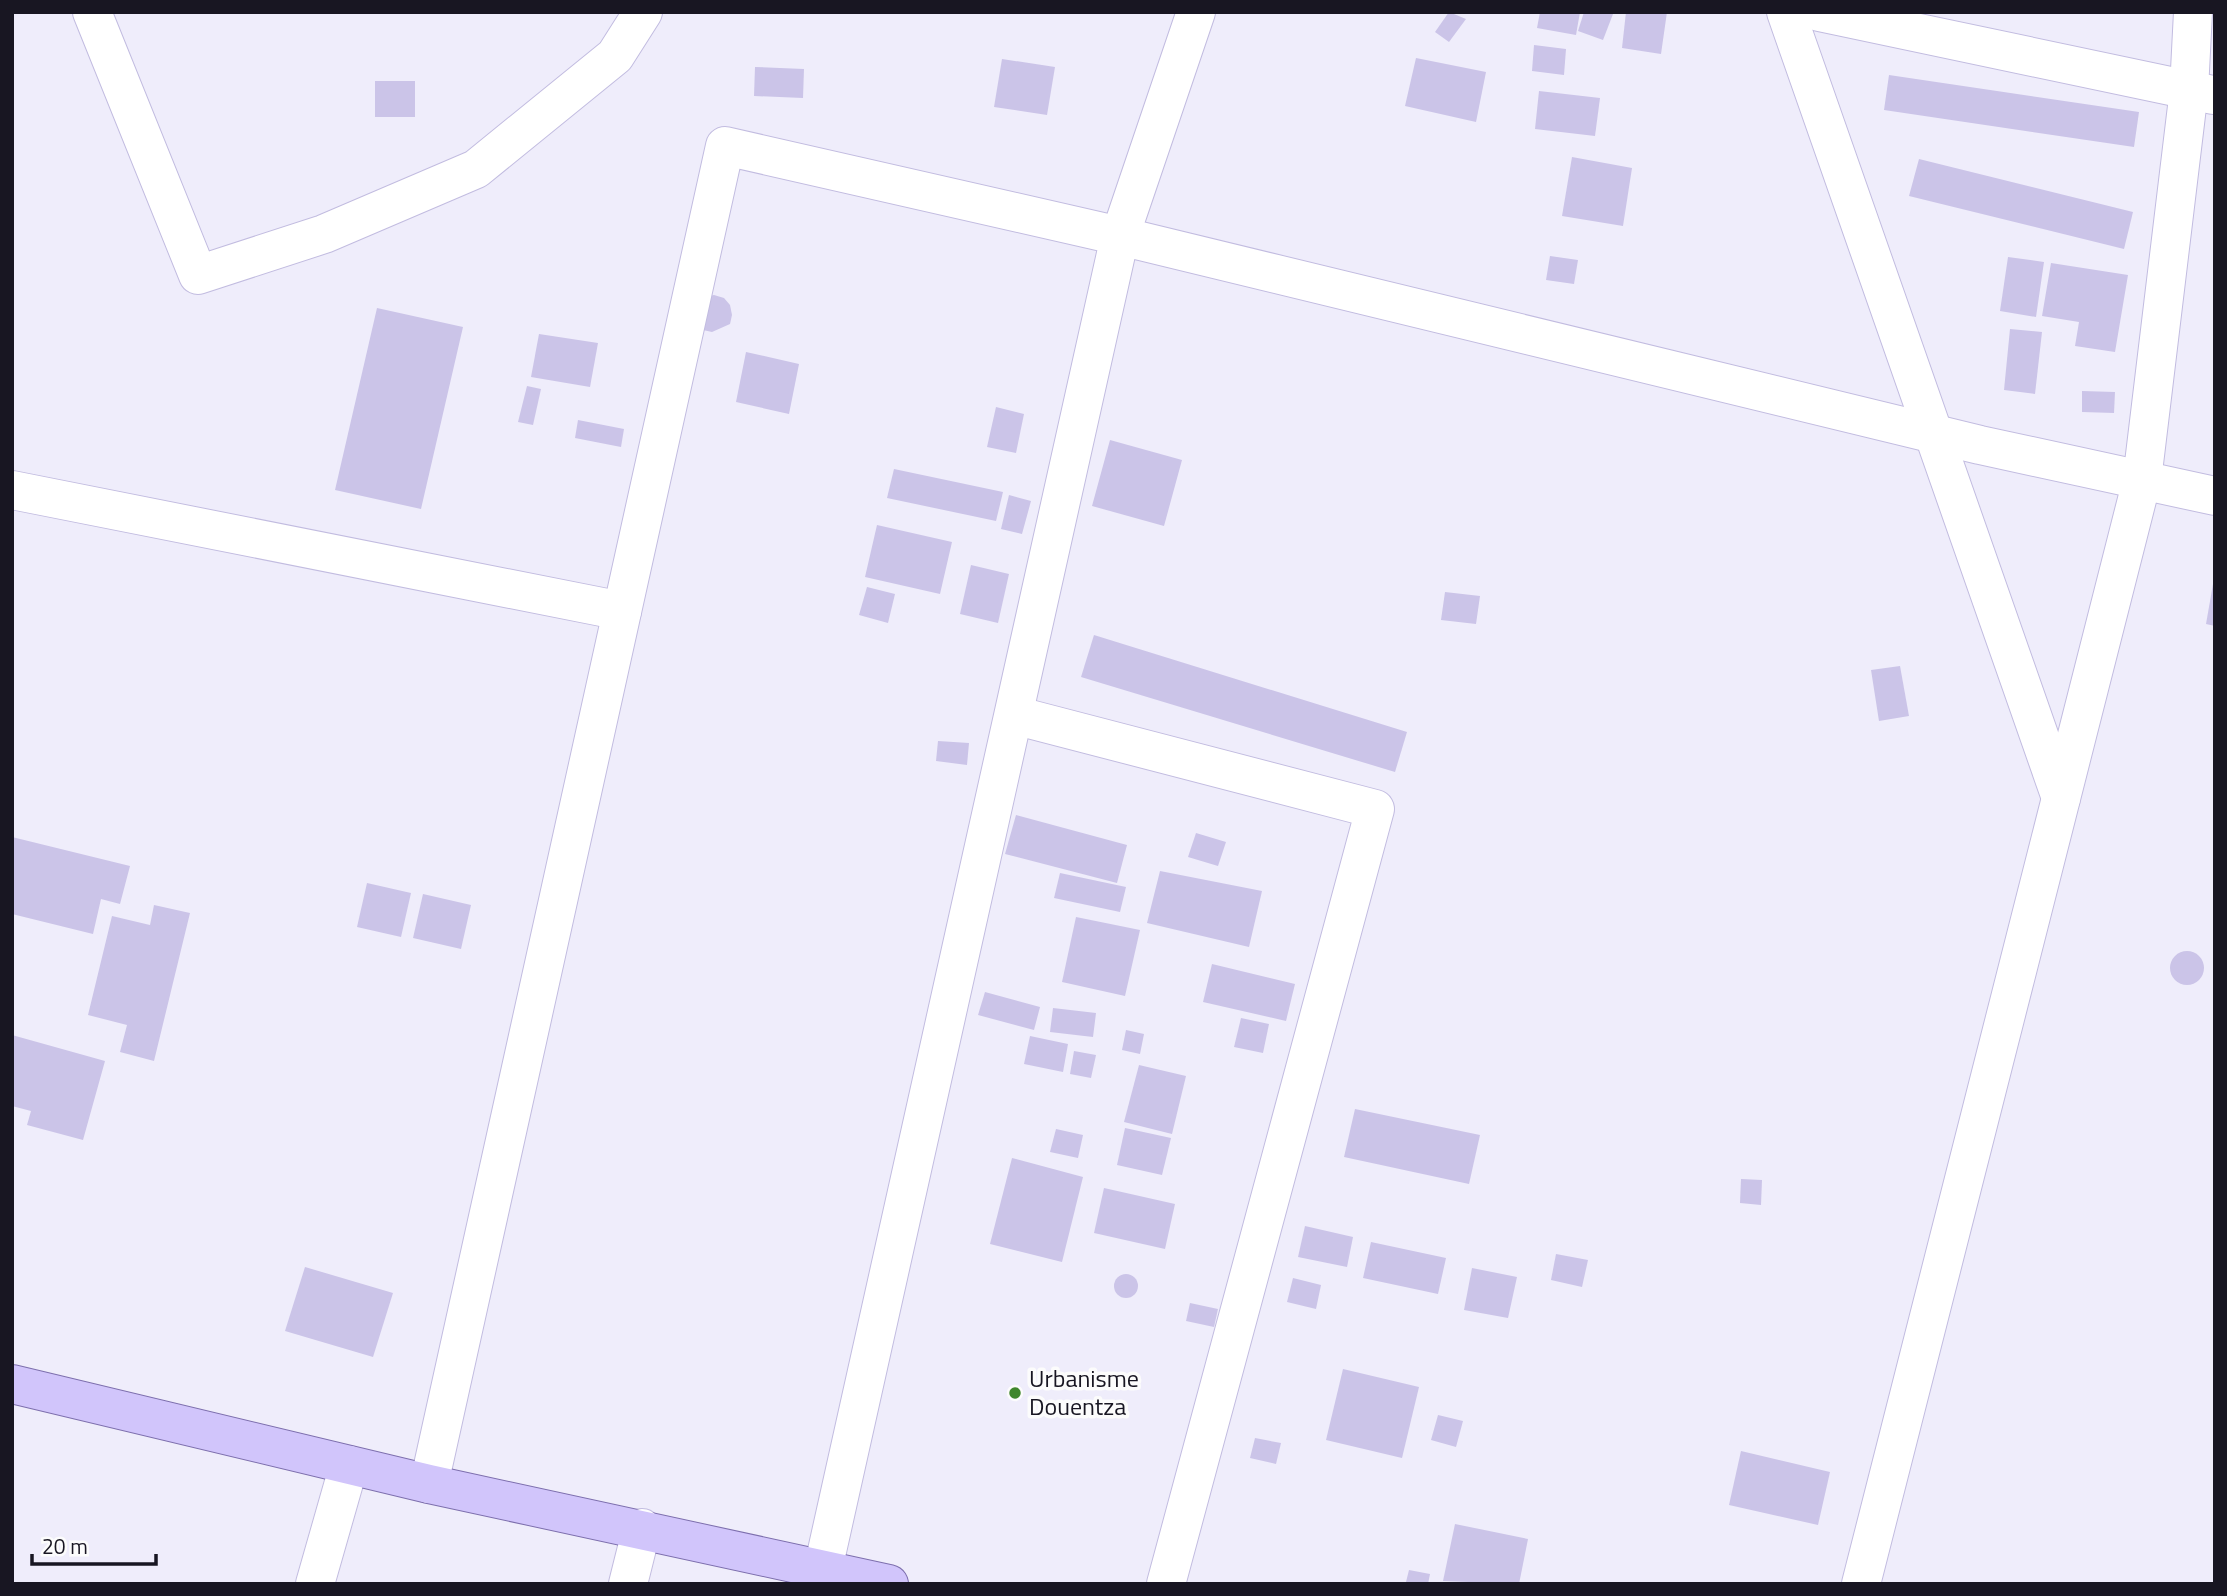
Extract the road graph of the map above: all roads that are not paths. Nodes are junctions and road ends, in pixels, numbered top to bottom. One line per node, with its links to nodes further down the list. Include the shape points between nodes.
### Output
1 (92, 12): 2 (street, via 198,275 324,234 476,169 615,56)
2 (643, 12)
3 (1196, 12): 8 (street)
4 (1786, 12): 9 (street)
5 (1819, 12): 7 (street)
6 (2193, 12): 7 (street)
7 (2202, 93): 10 (street)
8 (1120, 236): 9 (street); 13 (street, via 725,146); 14 (street)
9 (1934, 434): 10 (street); 15 (street)
10 (2142, 480): 12 (street); 15 (street)
11 (12, 490): 13 (street)
12 (2215, 496)
13 (622, 611): 18 (street)
14 (1013, 715): 20 (street); 24 (street, via 1375,808)
15 (2061, 797): 25 (street)
16 (12, 1384): 17 (main road)
17 (349, 1465): 18 (main road); 21 (street)
18 (429, 1484): 19 (main road)
19 (642, 1528): 20 (main road); 22 (street)
20 (822, 1569): 23 (main road)
21 (315, 1584)
22 (628, 1584)
23 (889, 1584)
24 (1166, 1584)
25 (1861, 1584)

